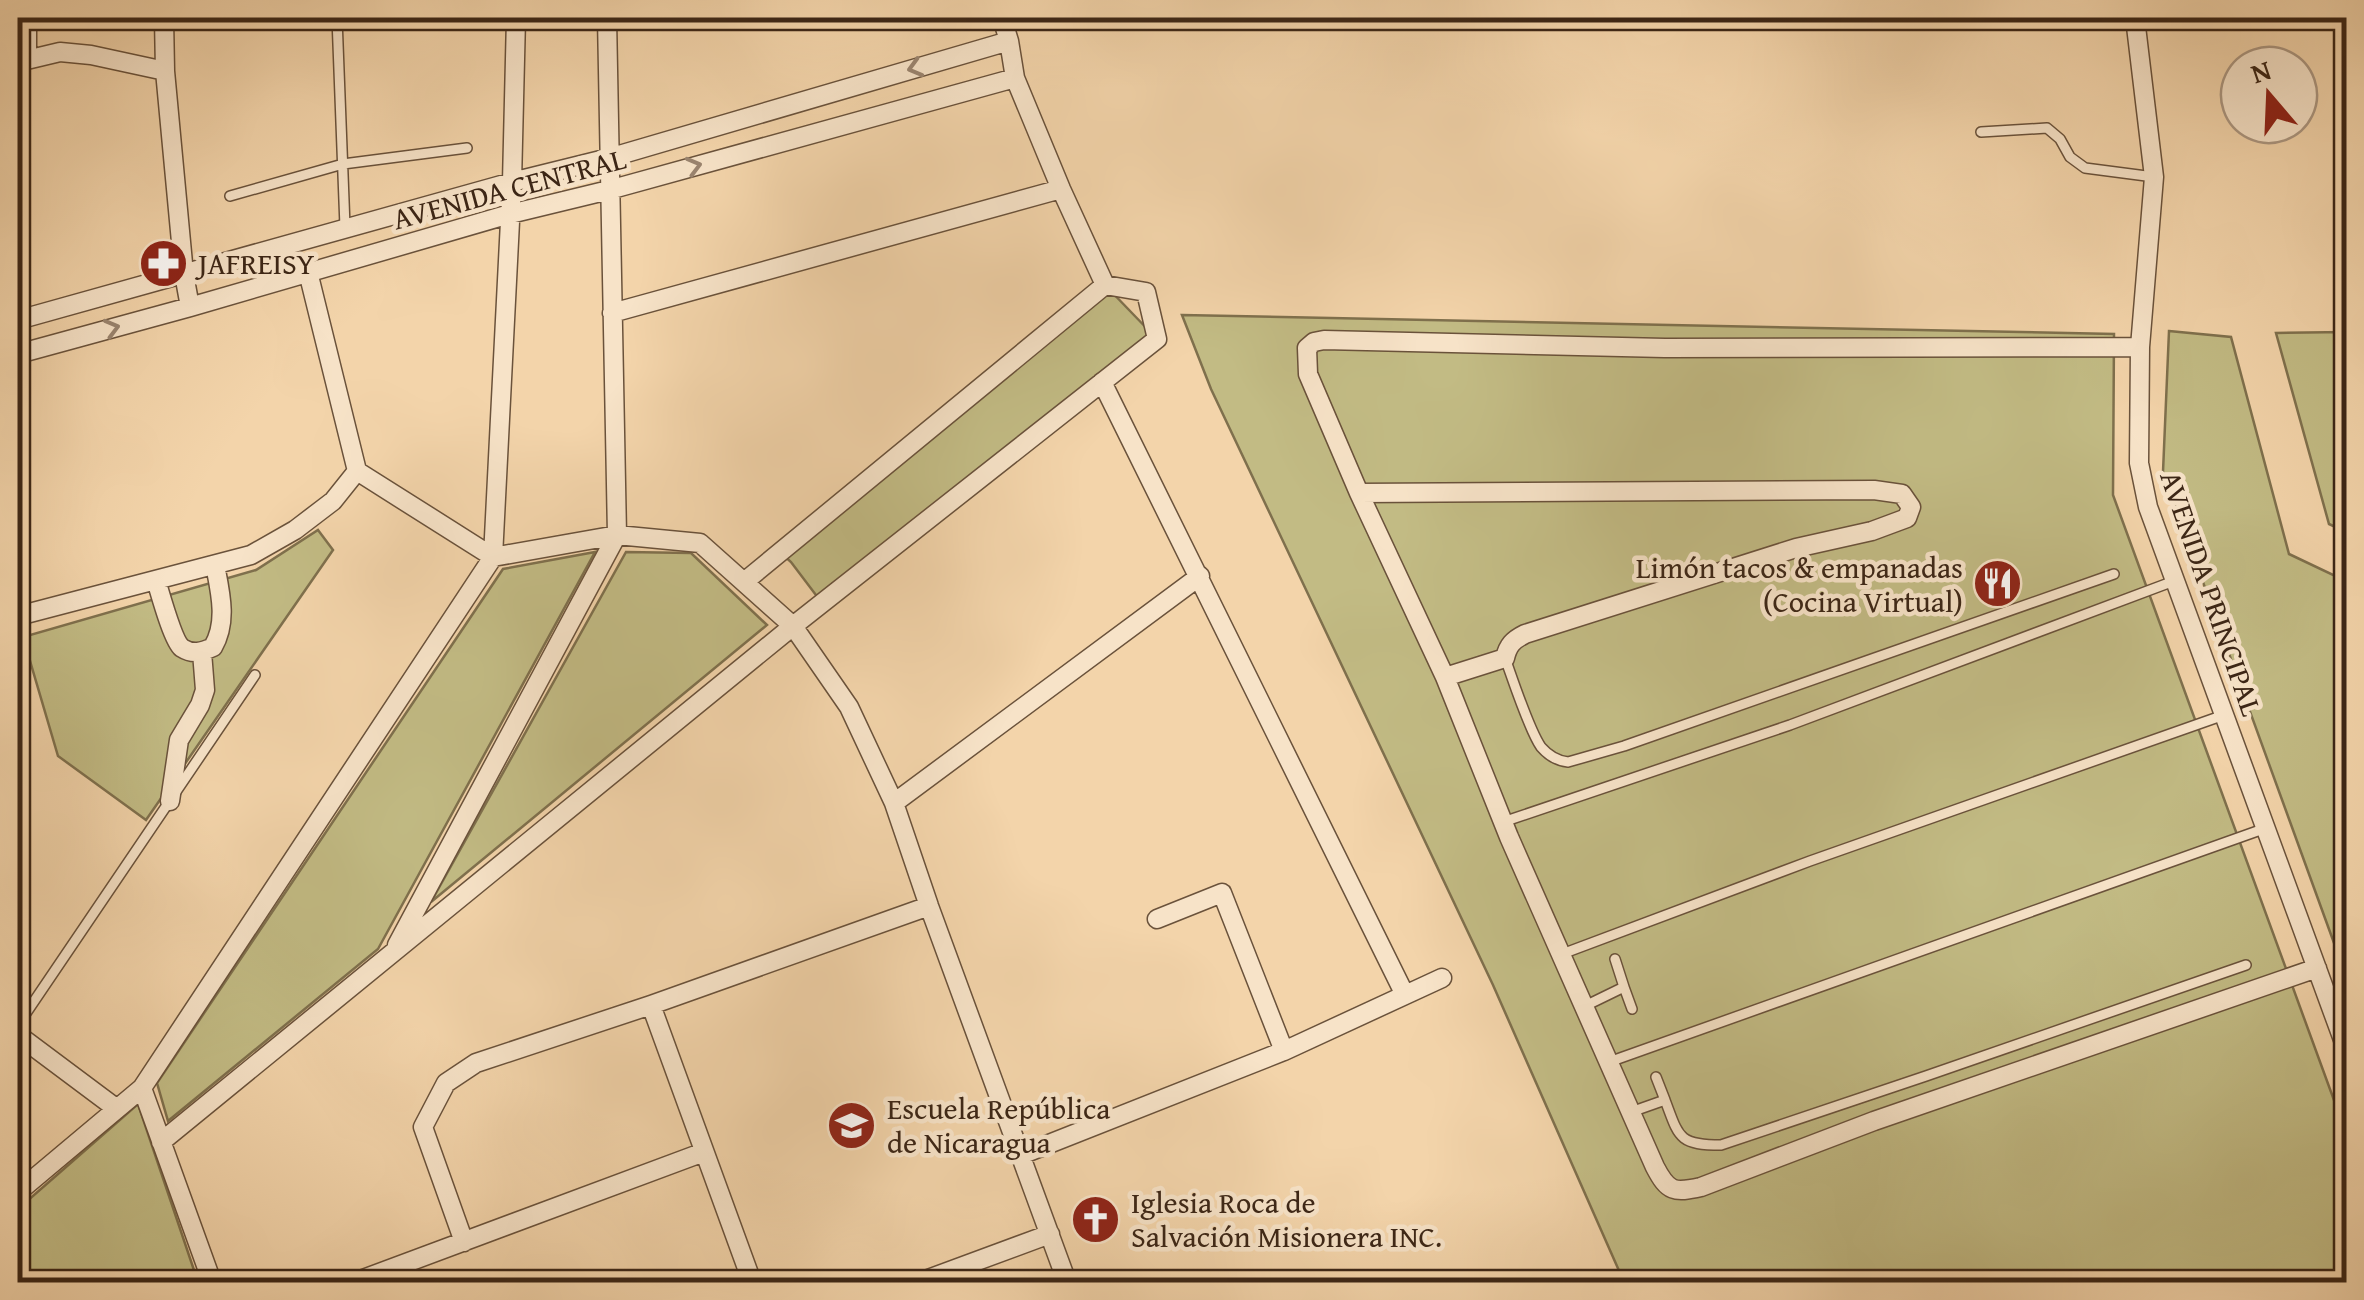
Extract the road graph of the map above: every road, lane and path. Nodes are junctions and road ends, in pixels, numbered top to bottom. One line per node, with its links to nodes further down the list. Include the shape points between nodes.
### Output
1 (27, 18): 9 (street)
2 (164, 18): 10 (street)
3 (337, 18): 15 (lane)
4 (516, 18): 17 (street)
5 (606, 18): 14 (street)
6 (1002, 18): 8 (street)
7 (2135, 18): 16 (street, AVENIDA PRINCIPAL)
8 (1009, 41): 11 (street); 14 (street, one-way to 14)
9 (22, 60): 10 (street, via 60,52)
10 (165, 71): 24 (street)
11 (1015, 78): 18 (street); 19 (street, AVENIDA CENTRAL, one-way to 11)
12 (1981, 132): 16 (lane, via 2047,128 2086,168)
13 (467, 148): 15 (lane)
14 (609, 158): 17 (street); 19 (street)
15 (343, 164): 20 (lane); 22 (lane)
16 (2154, 177): 29 (street, AVENIDA PRINCIPAL)
17 (512, 182): 21 (street); 22 (street)
18 (1061, 189): 25 (street); 27 (street)
19 (609, 190): 21 (street, AVENIDA CENTRAL); 27 (street)
20 (230, 196)
21 (510, 214): 23 (street, AVENIDA CENTRAL); 35 (street)
22 (345, 230): 24 (street)
23 (308, 272): 26 (street, AVENIDA CENTRAL); 32 (street)
24 (184, 274): 26 (street); 28 (street)
25 (1105, 285): 31 (street, via 1146,292 1157,340); 41 (street)
26 (190, 307): 30 (street, AVENIDA CENTRAL, one-way to 26)
27 (612, 313): 34 (street)
28 (18, 320)
29 (2140, 347): 33 (street, via 1314,342 1307,348 1308,374); 40 (street, AVENIDA PRINCIPAL, via 2139,463)
30 (18, 354)
31 (1102, 382): 38 (street); 43 (street)
32 (358, 471): 35 (street); 36 (street, via 295,530 252,555)
33 (1359, 493): 45 (street, via 1874,490 1902,494 1911,507 1907,518 1872,531 1796,548 1525,634 1513,640); 47 (street)
34 (617, 535): 35 (street); 41 (street, via 700,543); 55 (street)
35 (493, 557): 72 (street)
36 (215, 565): 39 (street); 44 (street, via 219,632 213,647)
37 (2114, 574): 45 (lane, via 1568,762 1538,742)
38 (1200, 576): 50 (street); 62 (street)
39 (156, 580): 42 (street); 44 (street, via 178,643)
40 (2175, 580): 48 (street, AVENIDA PRINCIPAL); 51 (lane, via 1790,725)
41 (744, 582): 43 (street)
42 (18, 616)
43 (793, 626): 50 (street, via 849,706); 55 (street)
44 (202, 652): 49 (street, via 205,690 180,740)
45 (1505, 658): 47 (street)
46 (256, 676): 49 (lane)
47 (1445, 677): 51 (street)
48 (2224, 715): 52 (street, AVENIDA PRINCIPAL); 56 (lane)
49 (170, 800): 66 (lane)
50 (894, 803): 53 (street)
51 (1503, 822): 56 (street)
52 (2266, 828): 59 (street, AVENIDA PRINCIPAL); 70 (lane)
53 (929, 906): 63 (street); 78 (street)
54 (1157, 918): 69 (street, via 1222,894)
55 (392, 954): 76 (street)
56 (1562, 954): 64 (street)
57 (1615, 959): 61 (lane)
58 (2246, 965): 73 (lane, via 1721,1145 1682,1139)
59 (2317, 968): 68 (street, AVENIDA PRINCIPAL); 75 (street, via 1682,1191 1663,1182)
60 (1442, 978): 62 (street)
61 (1624, 988): 64 (lane); 65 (lane)
62 (1406, 995): 69 (street)
63 (651, 1005): 77 (street); 81 (street, via 476,1063 446,1083 423,1127)
64 (1585, 1006): 70 (street)
65 (1632, 1009)
66 (18, 1025)
67 (18, 1035): 74 (street)
68 (2346, 1048)
69 (1284, 1051): 78 (street)
70 (1609, 1062): 75 (street)
71 (1656, 1077): 73 (lane)
72 (142, 1088): 74 (street); 76 (street)
73 (1664, 1100): 75 (lane)
74 (116, 1109): 79 (street)
75 (1631, 1112)
76 (161, 1142): 82 (street)
77 (704, 1152): 81 (street); 84 (street)
78 (1021, 1155): 80 (street)
79 (18, 1192)
80 (1050, 1234): 85 (street); 86 (street)
81 (464, 1242): 83 (street)
82 (212, 1282)
83 (356, 1282)
84 (752, 1282)
85 (920, 1282)
86 (1067, 1282)

